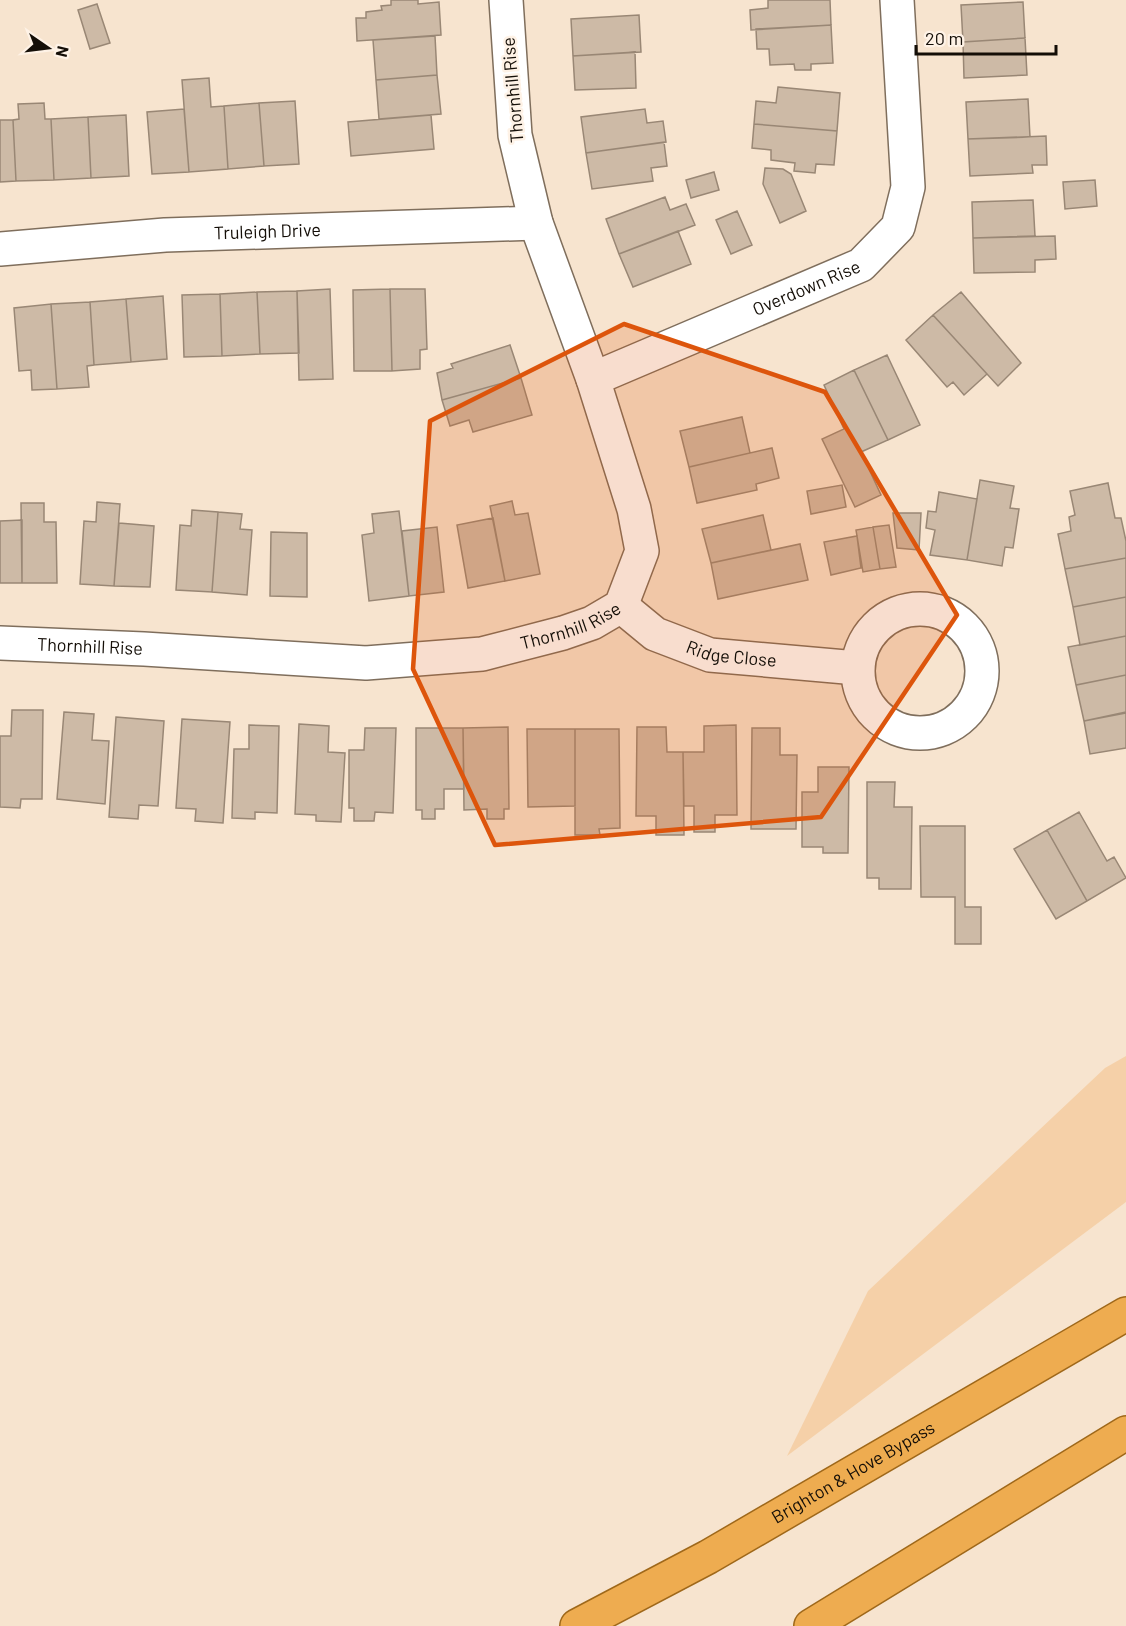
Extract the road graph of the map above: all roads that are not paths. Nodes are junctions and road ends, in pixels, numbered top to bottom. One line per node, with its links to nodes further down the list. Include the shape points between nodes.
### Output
1 (506, 0): 3 (street, Thornhill Rise, via 515,135)
2 (897, 0): 5 (street, Overdown Rise, via 908,187 898,227 861,265)
3 (536, 223): 4 (street, Truleigh Drive, via 165,235); 5 (street, Thornhill Rise)
4 (0, 249)
5 (593, 379): 6 (street, Thornhill Rise, via 634,509 642,551)
6 (621, 606): 7 (street, Thornhill Rise, via 563,633 482,654 366,663); 8 (street, Ridge Close, via 655,634 710,655)
7 (0, 643)
8 (857, 668)
9 (1126, 1314): 11 (highway, Brighton & Hove Bypass, via 708,1557)
10 (1126, 1434): 12 (highway)
11 (577, 1626)
12 (811, 1626)

